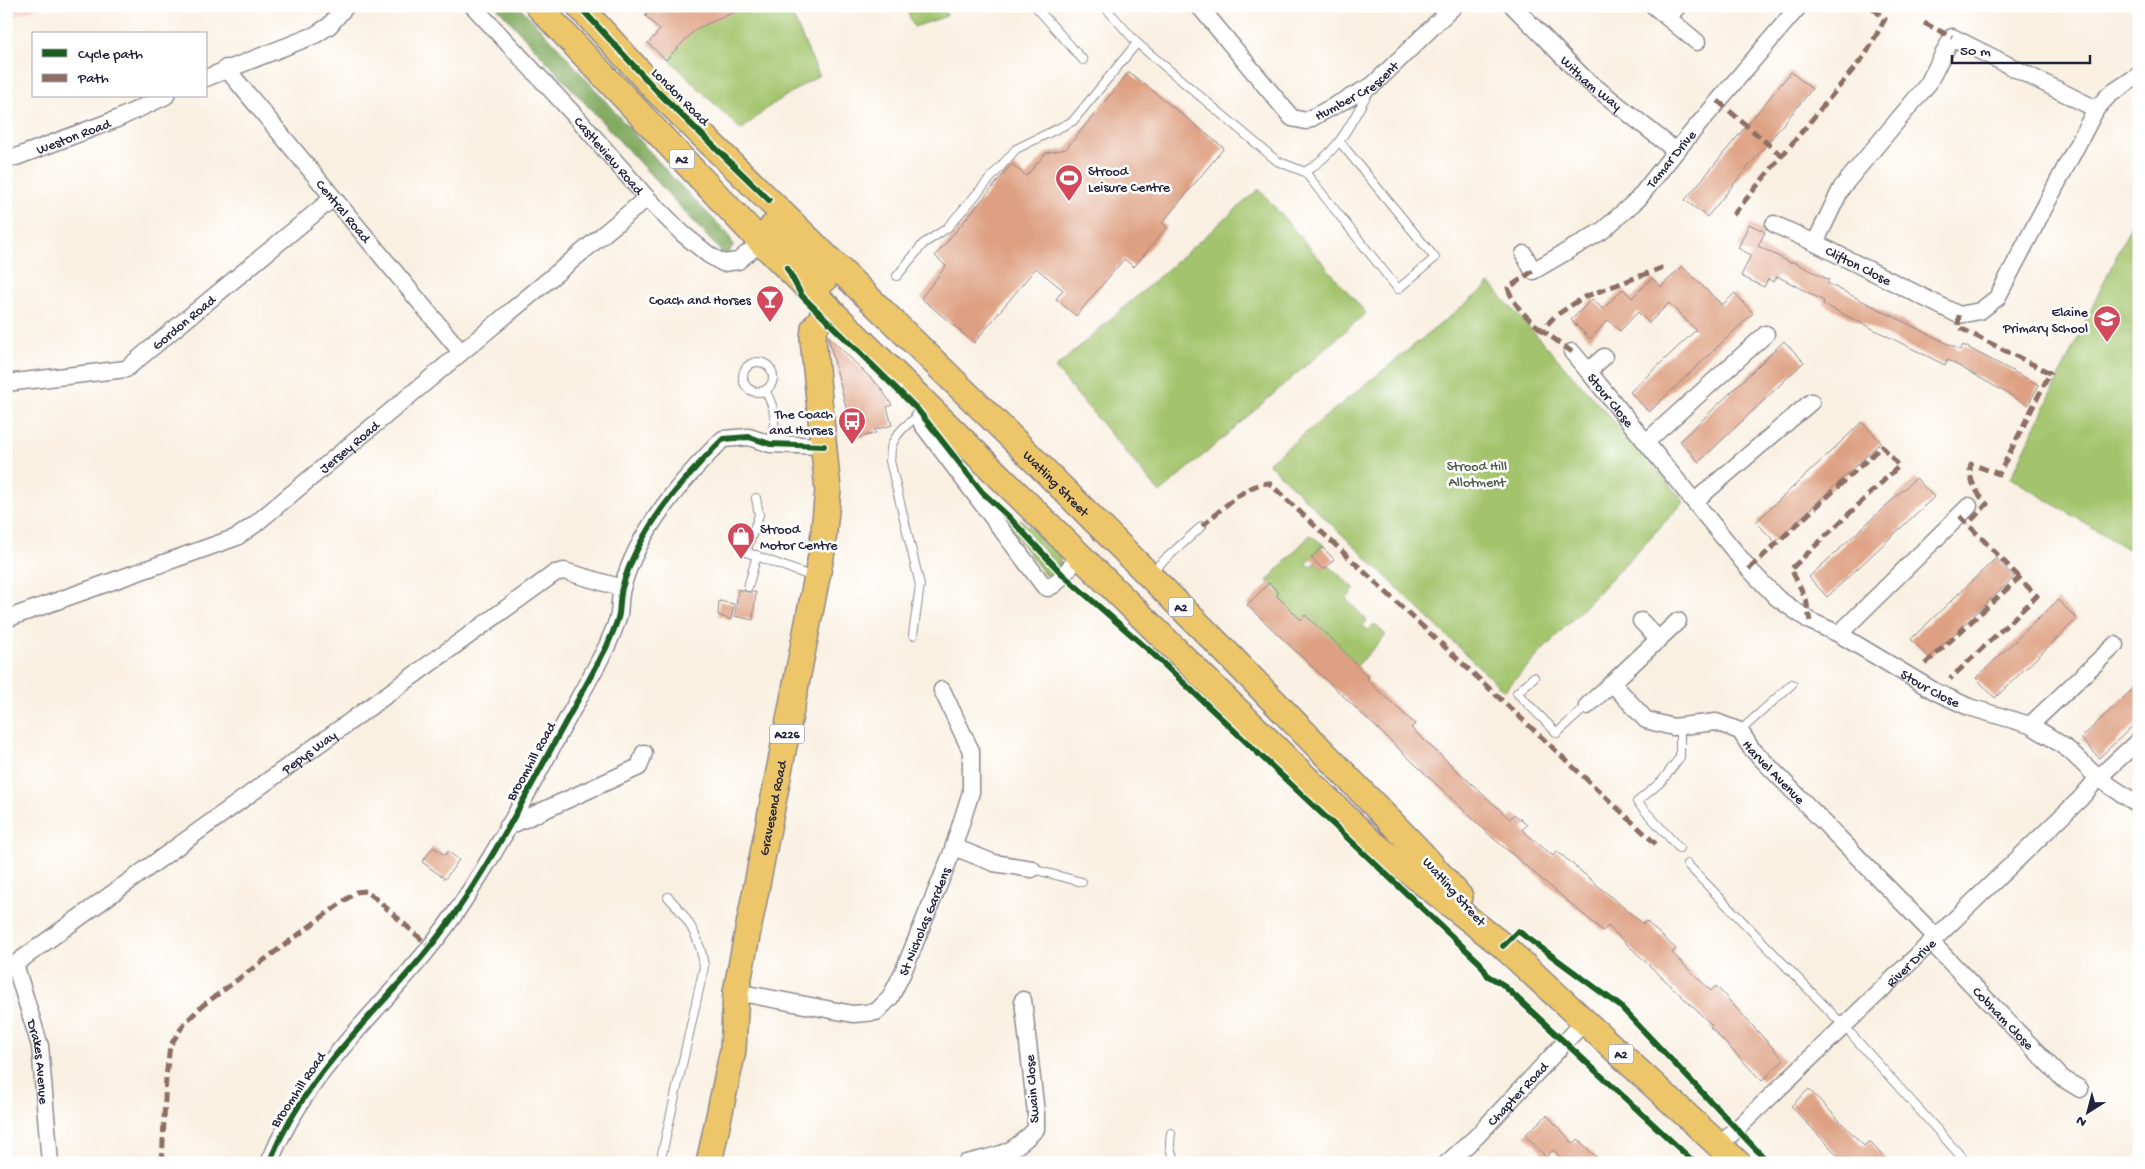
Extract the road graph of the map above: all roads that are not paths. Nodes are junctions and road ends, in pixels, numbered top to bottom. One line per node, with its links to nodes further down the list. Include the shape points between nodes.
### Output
1 (346, 6): 17 (street, via 329,26 315,35)
2 (474, 6): 29 (street, Castleview Road)
3 (538, 6): 13 (main road, A2)
4 (580, 6): 13 (street); 24 (main road, via 586,34 623,77); 31 (main road, London Road / A2, via 657,91 705,162)
5 (1035, 6): 16 (lane)
6 (1104, 6): 15 (lane)
7 (1199, 6): 20 (street, Humber Crescent, via 1292,118 1306,121)
8 (1454, 6): 20 (street, Humber Crescent)
9 (1513, 6): 25 (street, Witham Way, via 1584,78)
10 (1654, 6): 12 (street)
11 (1799, 6): 25 (street, Tamar Drive)
12 (1673, 12): 14 (street)
13 (560, 27): 24 (main road, A2)
14 (1697, 42)
15 (1136, 43): 27 (lane, via 1277,161); 34 (lane, via 1074,121 1016,149 947,228 923,244)
16 (1083, 60)
17 (226, 68): 19 (street); 28 (street, Central Road)
18 (2139, 76): 22 (street, Clifton Close)
19 (208, 77)
20 (1373, 85): 23 (lane)
21 (162, 98): 26 (street, Weston Road, via 16,157)
22 (2096, 109): 32 (street, Clifton Close, via 1952,36 1928,84 1842,187); 32 (street, Clifton Close, via 1997,298 1980,311 1960,315)
23 (1340, 142): 27 (lane, via 1324,160); 27 (lane, via 1435,258 1398,289)
24 (668, 144): 31 (main road, A2)
25 (1676, 151): 33 (street, Tamar Drive, via 1638,199 1602,231 1532,271)
26 (6, 158)
27 (1305, 172)
28 (333, 198): 37 (street, Central Road); 41 (street, Gordon Road, via 126,369)
29 (647, 198): 31 (street, Castleview Road, via 679,231 720,262 738,261); 37 (street, Jersey Road)
30 (1774, 224): 32 (street)
31 (774, 230): 35 (main road, A2); 43 (main road, Watling Street / A2, via 849,278)
32 (1815, 243)
33 (1524, 254)
34 (898, 276)
35 (829, 308): 45 (main road, Watling Street / A2); 48 (main road, Gravesend Road / A226, via 814,328 813,339)
36 (1766, 334): 46 (street)
37 (461, 352): 59 (street, Jersey Road, via 237,537)
38 (1572, 352): 40 (street)
39 (1604, 357): 40 (street, Stour Close)
40 (1588, 371): 46 (street, Stour Close)
41 (6, 383)
42 (765, 390): 47 (lane, via 774,407)
43 (964, 391): 54 (main road, Watling Street, via 985,433 1092,539 1092,545); 55 (main road, Watling Street / A2)
44 (1811, 402): 50 (street)
45 (924, 410): 54 (main road, Watling Street / A2); 54 (street, Watling Street, via 922,424 1044,586 1048,588 1055,584); 63 (lane, via 896,438 890,461 920,585)
46 (1646, 442): 50 (street, Stour Close)
47 (770, 444): 48 (street, Broomhill Road); 58 (street, Broomhill Road, via 749,437 723,439 703,459 645,533)
48 (824, 446): 56 (main road, Gravesend Road / A226, via 828,490)
49 (756, 498): 53 (lane, via 758,515 746,552)
50 (1694, 501): 62 (street, Stour Close, via 1749,569 1778,598 1813,623)
51 (1969, 506): 62 (street)
52 (1202, 526): 55 (lane)
53 (756, 556): 56 (lane); 57 (lane)
54 (1080, 556): 70 (main road, Watling Street / A2)
55 (1148, 575): 70 (main road, Watling Street, via 1140,584 1144,596 1207,660); 87 (main road, Watling Street / A2, via 1422,854)
56 (817, 578): 89 (main road, Gravesend Road / A226)
57 (748, 587)
58 (622, 588): 79 (street, Broomhill Road, via 619,616 607,645); 88 (street, Pepys Way, via 564,571 548,578)
59 (6, 619)
60 (1641, 621): 64 (street)
61 (1678, 622): 64 (street)
62 (1839, 634): 72 (street, Stour Close, via 1969,707)
63 (913, 635)
64 (1659, 640): 67 (street)
65 (2115, 645): 72 (street)
66 (1534, 677): 71 (lane, via 1517,693 1557,733)
67 (1612, 683): 71 (street); 73 (street, Harvel Avenue, via 1646,720)
68 (1792, 684): 74 (lane)
69 (942, 690): 80 (street, St Nicholas Gardens, via 971,751 971,792)
70 (1228, 702): 87 (main road, Watling Street / A2, via 1369,840)
71 (1587, 706)
72 (2030, 725): 77 (street, Stour Close, via 2050,736)
73 (1680, 726): 74 (street, Harvel Avenue, via 1716,722); 81 (lane, via 1680,757 1662,781 1637,802)
74 (1740, 732): 86 (street, Harvel Avenue)
75 (2139, 740): 77 (street, River Drive)
76 (644, 753): 79 (street, via 639,768)
77 (2098, 778): 78 (street); 86 (street, River Drive)
78 (2139, 805)
79 (507, 827): 97 (street, Broomhill Road, via 462,904 416,963 314,1080 284,1130)
80 (954, 847): 83 (street, via 994,863); 89 (street, St Nicholas Gardens, via 897,985 876,1012 844,1014)
81 (1679, 848)
82 (1687, 864): 92 (lane)
83 (1032, 869): 84 (lane)
84 (1082, 882)
85 (668, 897): 98 (lane, via 683,912 702,948 704,967)
86 (1933, 939): 92 (street, River Drive); 93 (street, Cobham Close, via 2062,1078)
87 (1503, 946): 91 (main road, A2)
88 (11, 966): 96 (street, Drakes Avenue, via 40,1046)
89 (736, 992): 99 (main road, Gravesend Road / A226, via 733,1050)
90 (1023, 1000): 100 (street, Swain Close, via 1036,1129 1020,1146 1002,1155)
91 (1585, 1022): 95 (main road, A2); 102 (street, Chapter Road, via 1476,1138)
92 (1844, 1026): 95 (street, River Drive); 104 (lane)
93 (2080, 1089)
94 (1171, 1133): 101 (lane, via 1170,1153)
95 (1720, 1145): 103 (main road, A2)
96 (50, 1163)
97 (269, 1163)
98 (660, 1163)
99 (709, 1163)
100 (966, 1163)
101 (1178, 1163)
102 (1447, 1163)
103 (1738, 1163)
104 (1967, 1163)

